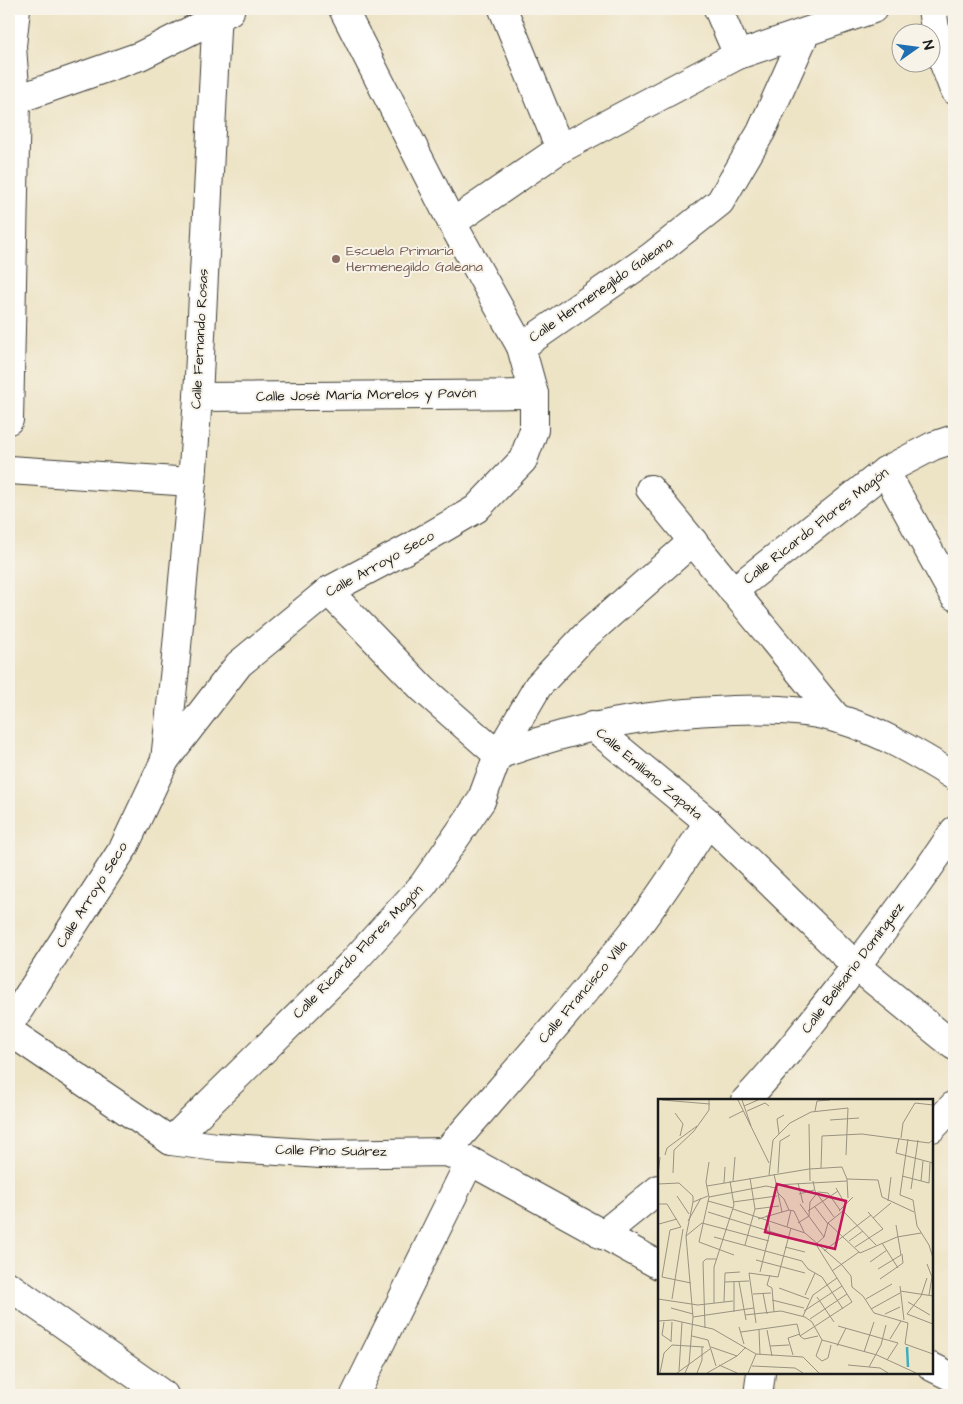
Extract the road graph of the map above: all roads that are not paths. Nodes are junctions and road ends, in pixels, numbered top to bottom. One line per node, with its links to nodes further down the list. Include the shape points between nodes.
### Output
1 (16, 9): 11 (street, via 12,46)
2 (342, 9): 13 (street)
3 (503, 9): 12 (street)
4 (718, 9): 9 (street)
5 (873, 9): 8 (street)
6 (932, 9): 10 (street, via 938,48)
7 (222, 12): 11 (street, via 140,56); 16 (street, Calle Fernando Rosas)
8 (806, 32): 9 (street); 14 (street, Calle Hermenegildo Galeana, via 761,132 720,202 652,256)
9 (738, 55): 12 (street)
10 (954, 90)
11 (13, 102): 17 (street)
12 (560, 149): 13 (street)
13 (452, 223): 14 (street, Calle Hermenegildo Galeana)
14 (521, 346): 15 (street, Calle Arroyo Seco)
15 (534, 394): 16 (street, Calle José María Morelos y Pavón); 24 (street, Calle Arroyo Seco, via 534,430 522,460 476,509)
16 (198, 397): 21 (street, Calle Fernando Rosas)
17 (9, 420)
18 (954, 439): 20 (street, Calle Ricardo Flores Magón)
19 (9, 470): 21 (street)
20 (885, 471): 25 (street, Calle Ricardo Flores Magón); 26 (street)
21 (192, 482): 27 (street, Calle Fernando Rosas)
22 (650, 489): 23 (street)
23 (693, 541): 25 (street); 30 (street, Calle Ricardo Flores Magón, via 584,637 538,686)
24 (328, 591): 30 (street, via 423,689); 31 (street, Calle Arroyo Seco, via 239,664)
25 (733, 591): 28 (street)
26 (954, 596)
27 (175, 668): 31 (street, Calle Arroyo Seco)
28 (838, 719): 29 (street, via 773,709 641,716); 32 (street, via 909,748)
29 (592, 726): 30 (street, Calle Emiliano Zapata); 33 (street, Calle Emiliano Zapata)
30 (498, 754): 42 (street, Calle Ricardo Flores Magón, via 481,802 423,885 352,962)
31 (165, 760): 36 (street, Calle Arroyo Seco, via 124,847)
32 (954, 776)
33 (708, 822): 35 (street, Calle Emiliano Zapata); 43 (street, Calle Francisco Villa, via 634,931 568,1011)
34 (954, 830): 35 (street, Calle Belisario Domínguez)
35 (856, 966): 38 (street, Calle Emiliano Zapata); 39 (street, Calle Belisario Domínguez, via 773,1072)
36 (9, 1026)
37 (9, 1031): 42 (street, Calle Pino Suárez)
38 (954, 1046)
39 (747, 1099)
40 (954, 1105): 41 (street)
41 (933, 1127)
42 (171, 1141): 43 (street, Calle Pino Suárez, via 321,1154)
43 (458, 1156): 45 (street, Calle Pino Suárez); 49 (street, Calle Francisco Villa)
44 (658, 1190): 45 (street)
45 (602, 1234): 46 (street, Calle Pino Suárez)
46 (658, 1264)
47 (9, 1286): 48 (street)
48 (164, 1395)
49 (356, 1395)

